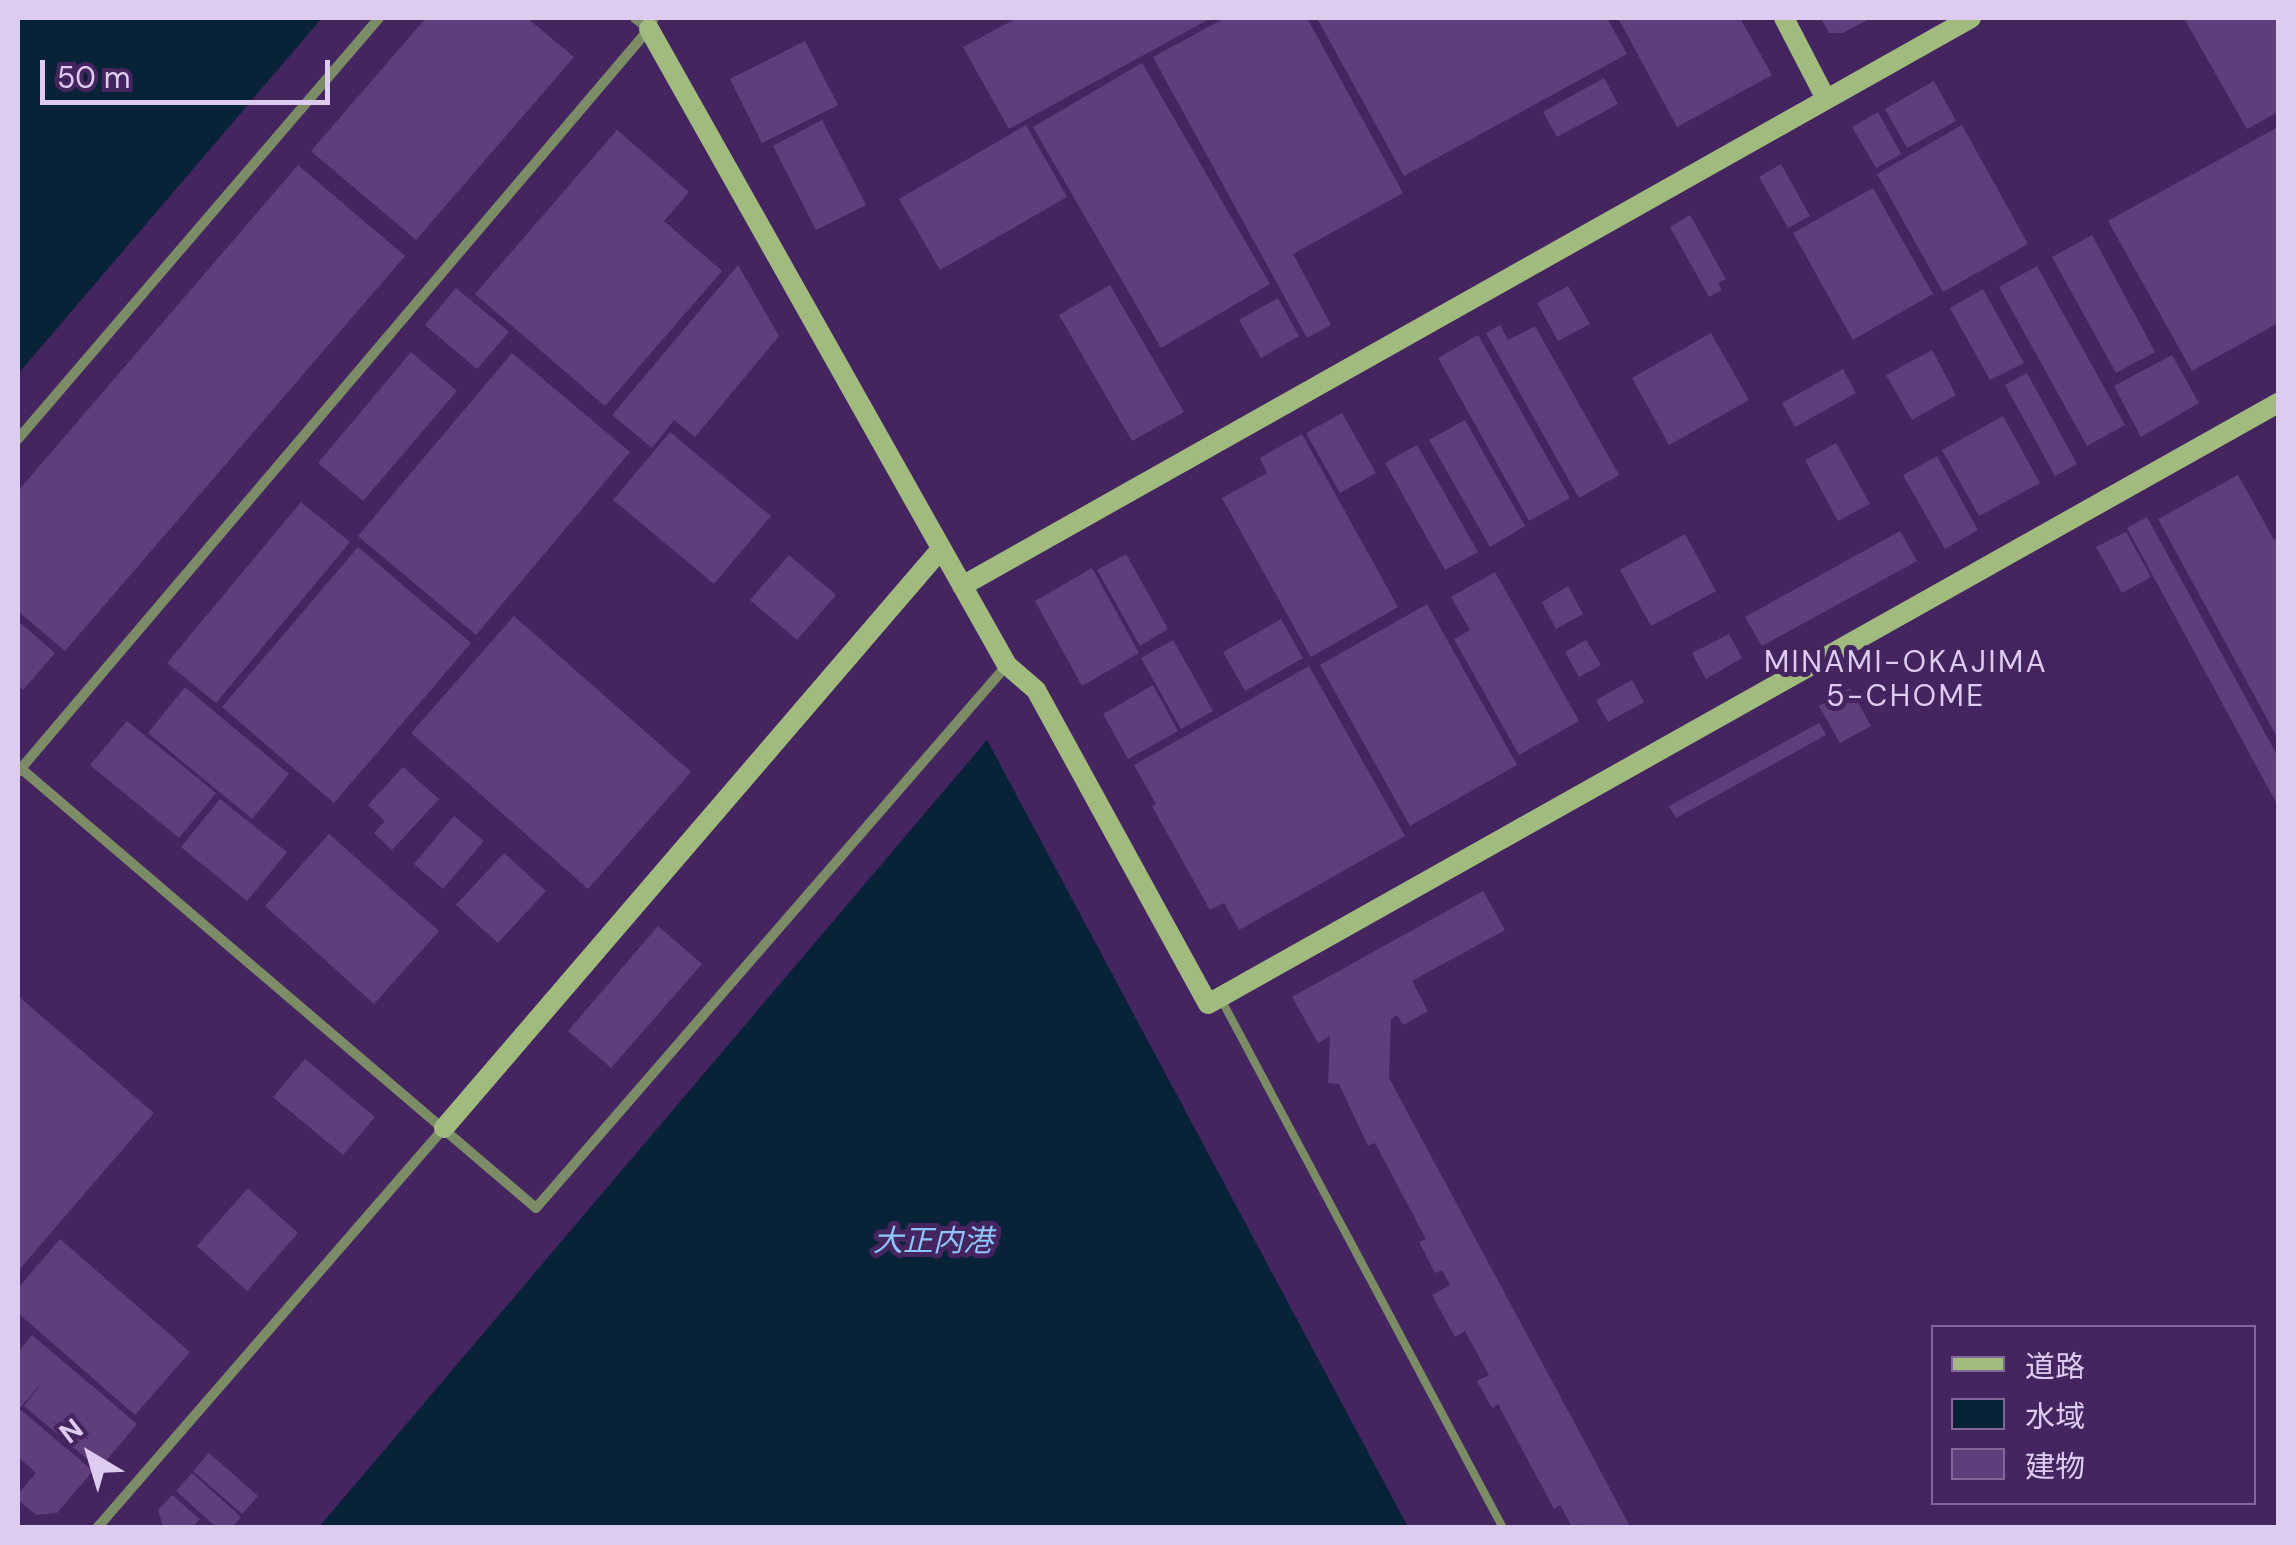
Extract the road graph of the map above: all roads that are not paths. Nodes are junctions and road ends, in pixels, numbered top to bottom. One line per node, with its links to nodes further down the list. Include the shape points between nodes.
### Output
1 (379, 18): 7 (street)
2 (1784, 18): 5 (street)
3 (1971, 18): 5 (street)
4 (646, 21): 8 (street); 11 (street)
5 (1826, 99): 9 (street)
6 (2278, 403): 12 (street)
7 (18, 440)
8 (941, 548): 9 (street); 13 (street)
9 (962, 586): 10 (street)
10 (1007, 665): 12 (street, via 1036,690 1208,1004); 13 (street, via 536,1208)
11 (18, 769): 13 (street)
12 (1220, 997): 15 (lane)
13 (444, 1128): 14 (street)
14 (97, 1528)
15 (1504, 1528)

